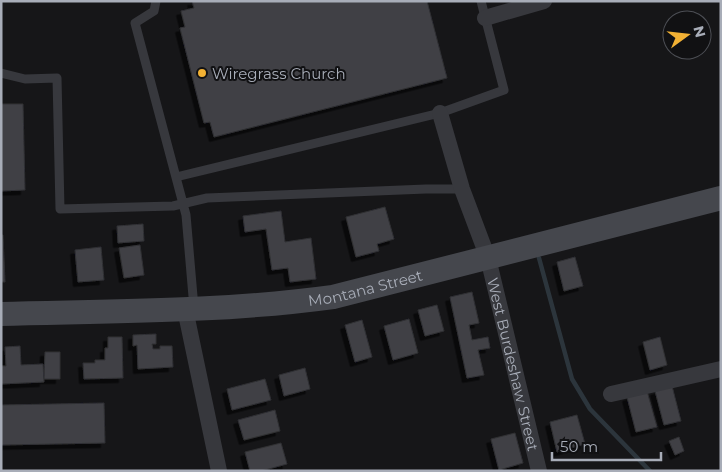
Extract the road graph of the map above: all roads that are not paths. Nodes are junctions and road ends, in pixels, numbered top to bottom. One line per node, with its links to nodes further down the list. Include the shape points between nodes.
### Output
1 (156, 1): 7 (lane, via 154,10 135,23)
2 (481, 1): 4 (lane)
3 (544, 1): 4 (street)
4 (485, 18): 6 (lane, via 504,90)
5 (1, 73): 10 (lane, via 25,79 57,78 60,209 173,206)
6 (440, 112): 7 (lane); 8 (street, West Burdeshaw Street)
7 (176, 177): 10 (lane)
8 (462, 189): 10 (lane, via 208,198); 11 (street, West Burdeshaw Street)
9 (721, 198): 11 (street, Montana Street)
10 (183, 203): 12 (lane)
11 (488, 258): 12 (street, Montana Street, via 333,297 288,303); 17 (street, West Burdeshaw Street)
12 (189, 308): 13 (street, Montana Street); 16 (street)
13 (1, 314)
14 (721, 369): 15 (street)
15 (611, 394)
16 (219, 471)
17 (538, 471)

